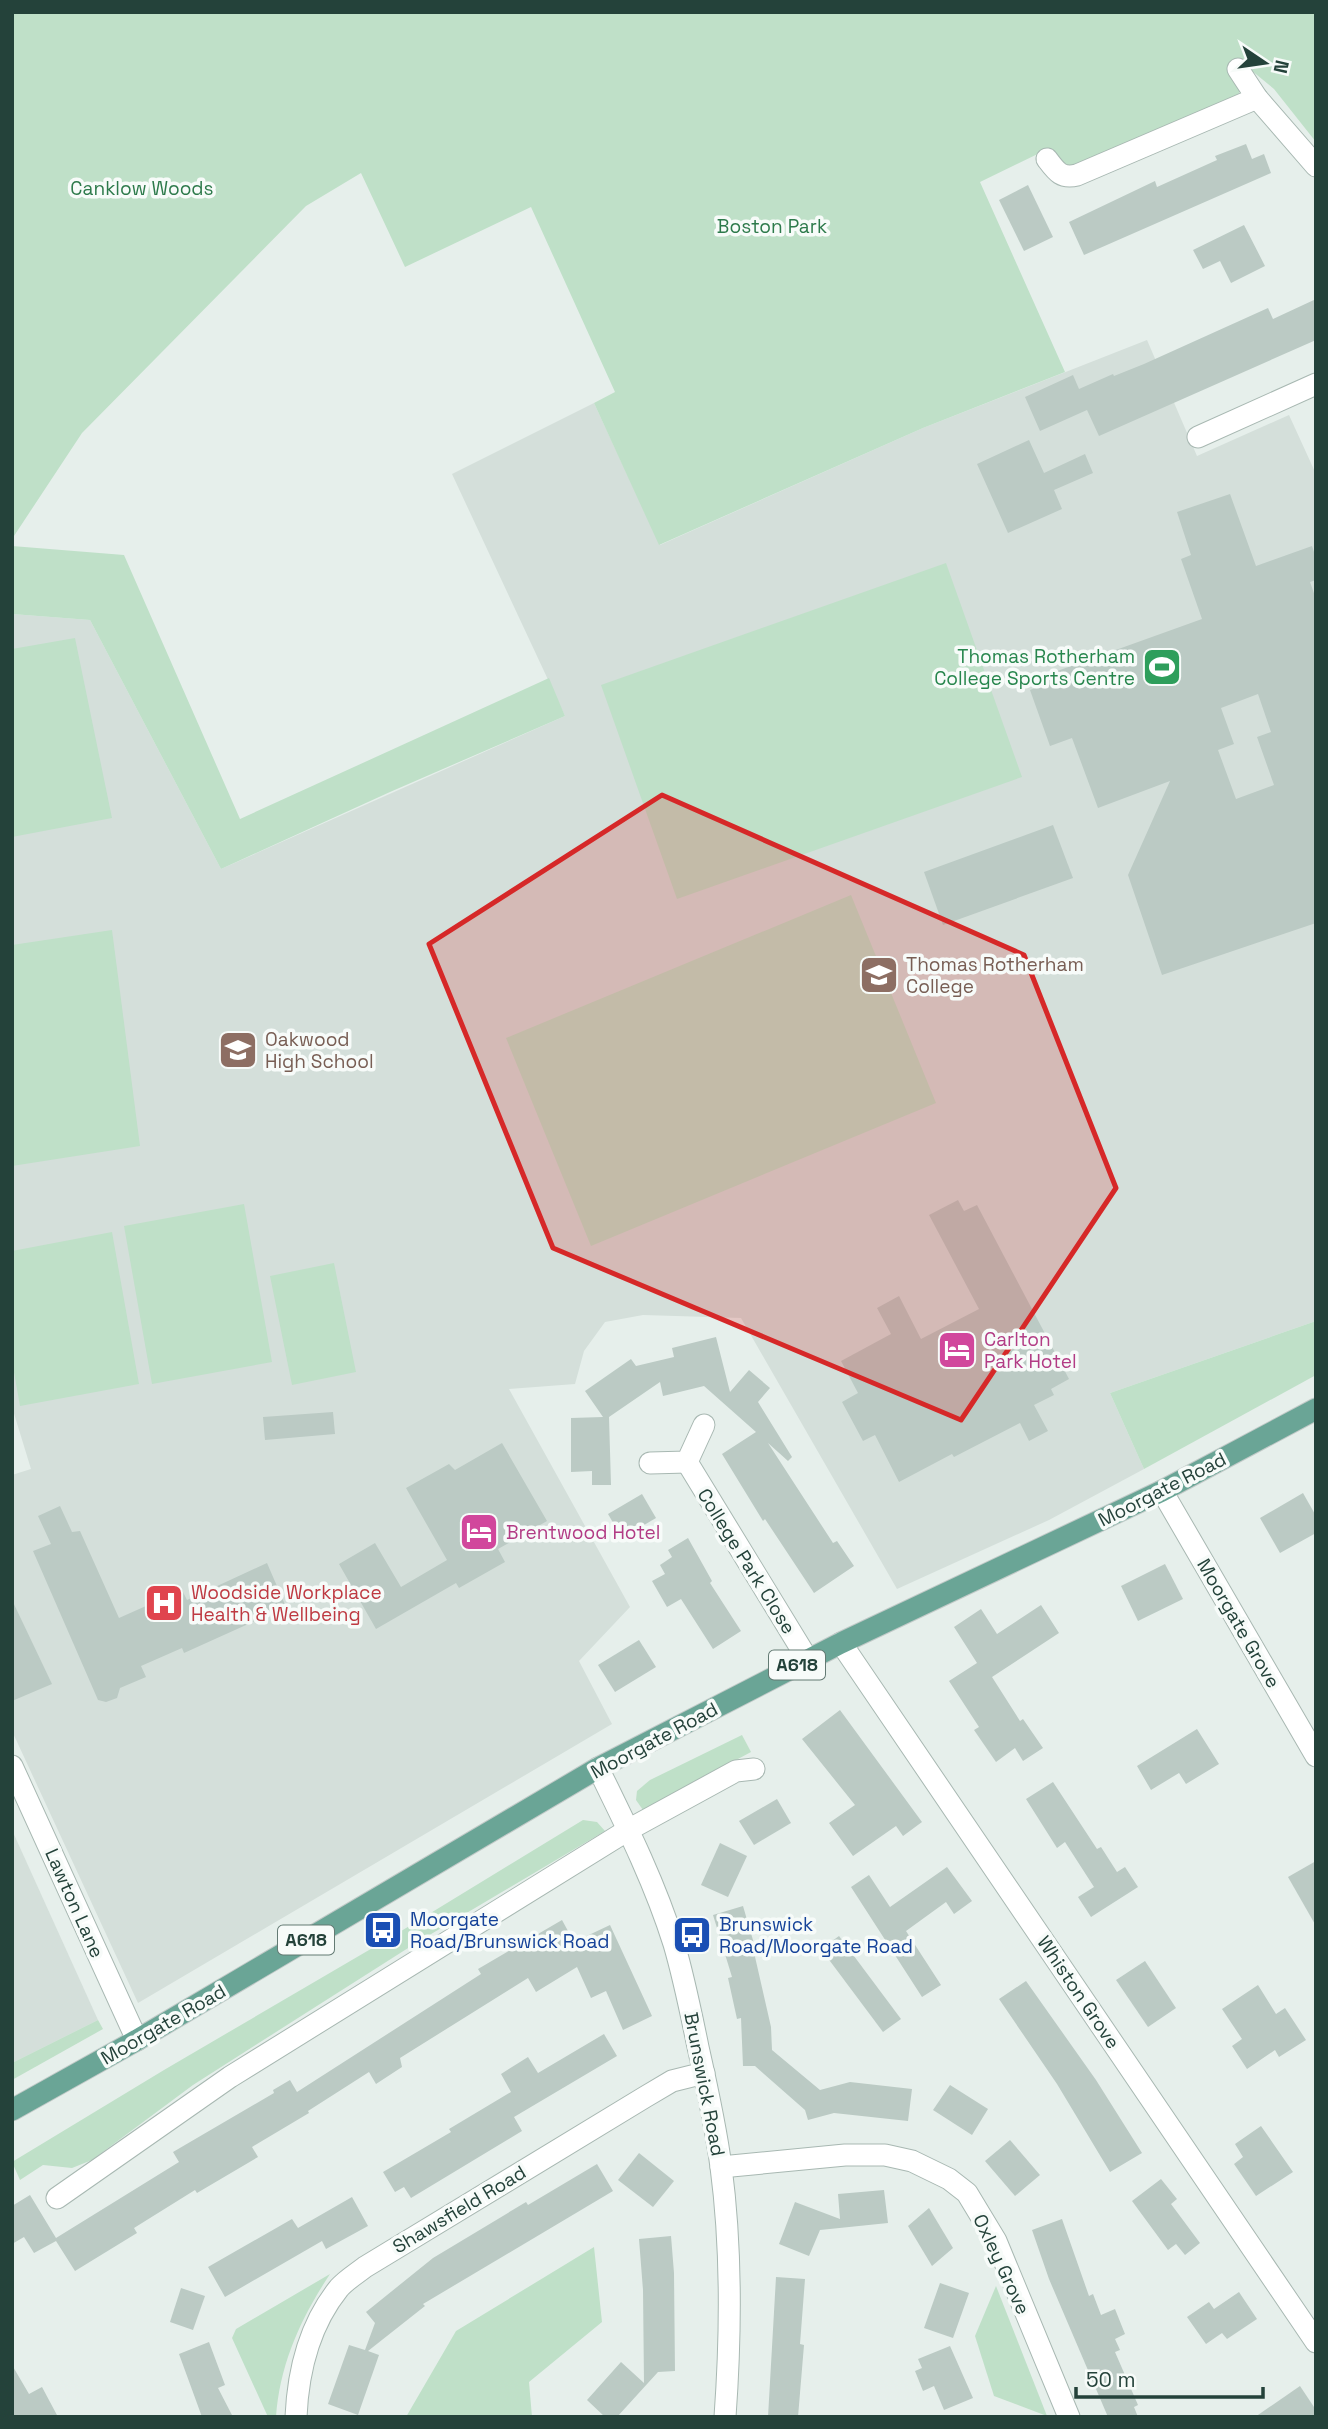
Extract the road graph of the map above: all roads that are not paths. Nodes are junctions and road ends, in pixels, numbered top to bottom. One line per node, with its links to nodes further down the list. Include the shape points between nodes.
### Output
1 (1238, 69): 2 (street)
2 (1257, 98): 3 (street, via 1077,175 1058,174); 4 (street)
3 (1047, 159)
4 (1316, 166)
5 (1316, 384): 6 (street)
6 (1198, 437)
7 (1316, 1409): 11 (main road, Moorgate Road / A618)
8 (704, 1425): 9 (street)
9 (687, 1462): 10 (street); 13 (street, College Park Close)
10 (650, 1463)
11 (1162, 1490): 12 (main road, Moorgate Road / A618); 14 (street, Moorgate Grove)
12 (841, 1643): 13 (main road, Moorgate Road / A618); 24 (street, Whiston Grove)
13 (808, 1660): 16 (main road, Moorgate Road / A618)
14 (1316, 1756)
15 (12, 1766): 19 (street, Lawton Lane)
16 (598, 1768): 18 (street, Brunswick Road); 19 (main road, Moorgate Road / A618)
17 (754, 1769): 18 (street, via 736,1771)
18 (628, 1830): 20 (street, Brunswick Road, via 673,1942); 23 (street, via 230,2077)
19 (137, 2040): 21 (main road, Moorgate Road / A618)
20 (704, 2073): 22 (street, Brunswick Road); 25 (street, Shawsfield Road, via 673,2081 645,2097 365,2267 340,2287 321,2315 309,2345 297,2385)
21 (12, 2110)
22 (721, 2167): 26 (street, Brunswick Road, via 728,2257); 27 (street, Oxley Grove, via 885,2155 912,2161 949,2179 967,2193 996,2241)
23 (57, 2198)
24 (1316, 2342)
25 (296, 2417)
26 (725, 2417)
27 (1069, 2417)

